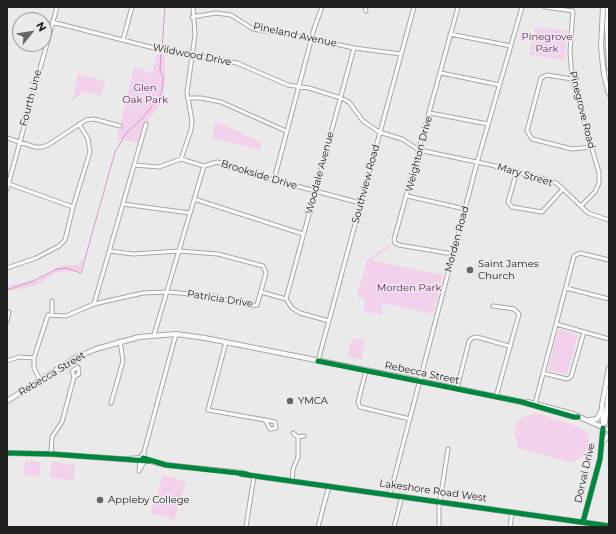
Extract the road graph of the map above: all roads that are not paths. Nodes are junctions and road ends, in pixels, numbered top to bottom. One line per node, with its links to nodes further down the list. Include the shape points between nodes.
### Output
1 (56, 7): 12 (street, Fourth Line)
2 (132, 7): 15 (street)
3 (193, 7): 11 (street)
4 (322, 7): 14 (street)
5 (414, 7): 19 (street, Southview Road)
6 (458, 7): 13 (street, Weighton Drive)
7 (522, 7): 16 (street, Morden Road)
8 (545, 7): 23 (street, Pinegrove Road, via 573,11 570,50)
9 (603, 7): 26 (main road, via 601,46)
10 (608, 7): 21 (main road)
11 (192, 17): 14 (street, Pineland Avenue, via 216,13 231,15 253,29); 20 (street, via 195,35)
12 (52, 22): 15 (street, Wildwood Drive)
13 (450, 34): 16 (street); 22 (street, Weighton Drive)
14 (312, 39): 17 (street, Pineland Avenue); 25 (street)
15 (123, 40): 20 (street, Wildwood Drive)
16 (511, 46): 24 (street, Morden Road)
17 (354, 48): 19 (street, Pineland Avenue); 28 (street, Woodale Avenue)
18 (44, 52): 37 (street, Fourth Line)
19 (400, 54): 35 (street, Southview Road)
20 (193, 55): 25 (street, Wildwood Drive, via 237,63 288,85); 27 (street)
21 (609, 68)
22 (441, 73): 24 (street); 29 (street, Weighton Drive)
23 (572, 79): 38 (street, Pinegrove Road); 38 (street, via 547,75 541,78 527,131 532,139 572,149)
24 (500, 85): 32 (street, Morden Road)
25 (299, 87): 28 (street, Wildwood Drive); 34 (street)
26 (609, 94)
27 (188, 98): 34 (street, via 221,102); 40 (street, via 191,130)
28 (341, 98): 35 (street, Wildwood Drive, via 349,102 363,121); 49 (street, Woodale Avenue)
29 (430, 113): 32 (street); 39 (street, Weighton Drive)
30 (79, 124): 33 (street, via 94,119); 37 (street, via 42,147); 55 (street, via 88,139 90,152)
31 (146, 124): 42 (street)
32 (488, 124): 41 (street, Morden Road)
33 (120, 126)
34 (286, 131): 45 (street)
35 (379, 132): 39 (street, Wildwood Drive, via 402,139); 52 (street, Southview Road)
36 (7, 138): 37 (street)
37 (20, 142): 46 (street, Fourth Line)
38 (592, 147): 54 (street, Pinegrove Road, via 599,183 595,192)
39 (419, 150): 41 (street, Wildwood Drive); 50 (street, Weighton Drive)
40 (181, 160): 42 (street, via 159,167); 43 (street, Brookside Drive)
41 (477, 163): 44 (street, Mary Street); 56 (street, Morden Road)
42 (134, 164): 53 (street)
43 (204, 166): 45 (street, Brookside Drive, via 217,162); 51 (street)
44 (517, 171): 48 (street, Mary Street, via 556,183); 48 (street, via 508,202 512,207 542,212)
45 (274, 180): 49 (street, Brookside Drive)
46 (9, 184): 47 (street, Fourth Line); 55 (street)
47 (7, 189)
48 (563, 189): 54 (street, Mary Street)
49 (315, 191): 52 (street, Brookside Drive); 59 (street, Woodale Avenue)
50 (407, 196): 56 (street); 62 (street, Weighton Drive, via 396,230 395,243)
51 (194, 199): 57 (street); 59 (street)
52 (360, 203): 76 (street, Southview Road)
53 (123, 204): 57 (street); 60 (street)
54 (581, 206): 58 (street, Mary Street, via 588,213)
55 (73, 207): 64 (street, via 65,240 59,246 36,258)
56 (465, 209): 62 (street, Morden Road)
57 (190, 213): 61 (street)
58 (609, 220)
59 (303, 234): 68 (street, Woodale Avenue)
60 (110, 251): 61 (street, via 134,254); 71 (street)
61 (179, 251): 66 (street); 67 (street, via 218,254 263,266 266,273)
62 (453, 254): 93 (street, Morden Road)
63 (609, 260): 65 (street, via 576,254)
64 (7, 268)
65 (566, 288): 69 (street); 77 (street)
66 (168, 292): 67 (street, Patricia Drive, via 211,296 252,306 257,305); 71 (street, Patricia Drive, via 143,293); 80 (street)
67 (261, 292): 68 (street)
68 (286, 299): 76 (street, via 292,308 300,313)
69 (609, 299)
70 (52, 301): 74 (street)
71 (94, 304): 74 (street, Patricia Drive, via 66,316)
72 (494, 306): 84 (street, via 514,309 519,314)
73 (9, 312): 75 (street)
74 (52, 315): 85 (street, via 48,315)
75 (7, 321)
76 (329, 321): 87 (street, Southview Road)
77 (556, 324): 78 (street); 90 (street)
78 (584, 332): 81 (street); 90 (street, via 571,377 567,379)
79 (176, 334): 80 (main road, Rebecca Street); 83 (main road, Rebecca Street); 116 (street)
80 (154, 335): 82 (main road, Rebecca Street)
81 (609, 338)
82 (120, 341): 92 (main road, Rebecca Street, via 75,358); 99 (street, via 123,361)
83 (226, 342): 87 (main road, Rebecca Street); 104 (street, via 208,410)
84 (509, 346): 94 (street, via 477,337 472,338 469,341); 96 (street)
85 (34, 358): 86 (street, via 19,357); 92 (street, via 34,368)
86 (7, 361)
87 (318, 361): 89 (main road, Rebecca Street)
88 (609, 368): 101 (main road, Dorval Drive)
89 (366, 371): 93 (main road, Rebecca Street); 103 (street, via 358,402 360,407)
90 (543, 373): 100 (street)
91 (74, 377): 115 (street, via 62,422 52,437)
92 (40, 380): 97 (main road, Rebecca Street)
93 (420, 381): 94 (main road, Rebecca Street); 103 (street, Morden Road)
94 (457, 389): 96 (main road, Rebecca Street)
95 (609, 390): 106 (main road, Dorval Drive)
96 (496, 397): 98 (main road, Rebecca Street)
97 (7, 401)
98 (522, 402): 100 (main road, Rebecca Street); 102 (main road, Rebecca Street)
99 (111, 403)
100 (535, 404): 102 (main road, Rebecca Street)
101 (602, 405): 105 (main road, via 599,417); 106 (main road, Dorval Drive)
102 (578, 417): 105 (main road, Rebecca Street)
103 (410, 419): 120 (street, Morden Road)
104 (265, 420)
105 (585, 420): 106 (main road, Rebecca Street)
106 (603, 428): 107 (main road, Rebecca Street); 112 (main road, Dorval Drive)
107 (609, 430)
108 (293, 433): 111 (street)
109 (609, 435): 112 (main road)
110 (304, 436): 111 (street)
111 (298, 437): 118 (street, via 298,457)
112 (602, 446): 124 (main road, Dorval Drive)
113 (448, 449): 122 (street)
114 (7, 453): 115 (main road, Lakeshore Road West)
115 (51, 454): 116 (main road, Lakeshore Road West)
116 (144, 460): 117 (main road, Lakeshore Road West)
117 (254, 476): 118 (main road, Lakeshore Road West); 126 (street)
118 (292, 481): 119 (main road, Lakeshore Road West)
119 (329, 486): 120 (main road, Lakeshore Road West); 127 (street)
120 (390, 494): 121 (main road, Lakeshore Road West)
121 (402, 496): 122 (main road, Lakeshore Road West); 128 (street)
122 (440, 502): 123 (main road, Lakeshore Road West); 129 (street)
123 (512, 512): 124 (main road, Lakeshore Road West); 130 (street)
124 (583, 522): 125 (main road, Lakeshore Road West)
125 (609, 526)
126 (246, 527)
127 (318, 527)
128 (394, 527)
129 (439, 527)
130 (510, 527)

